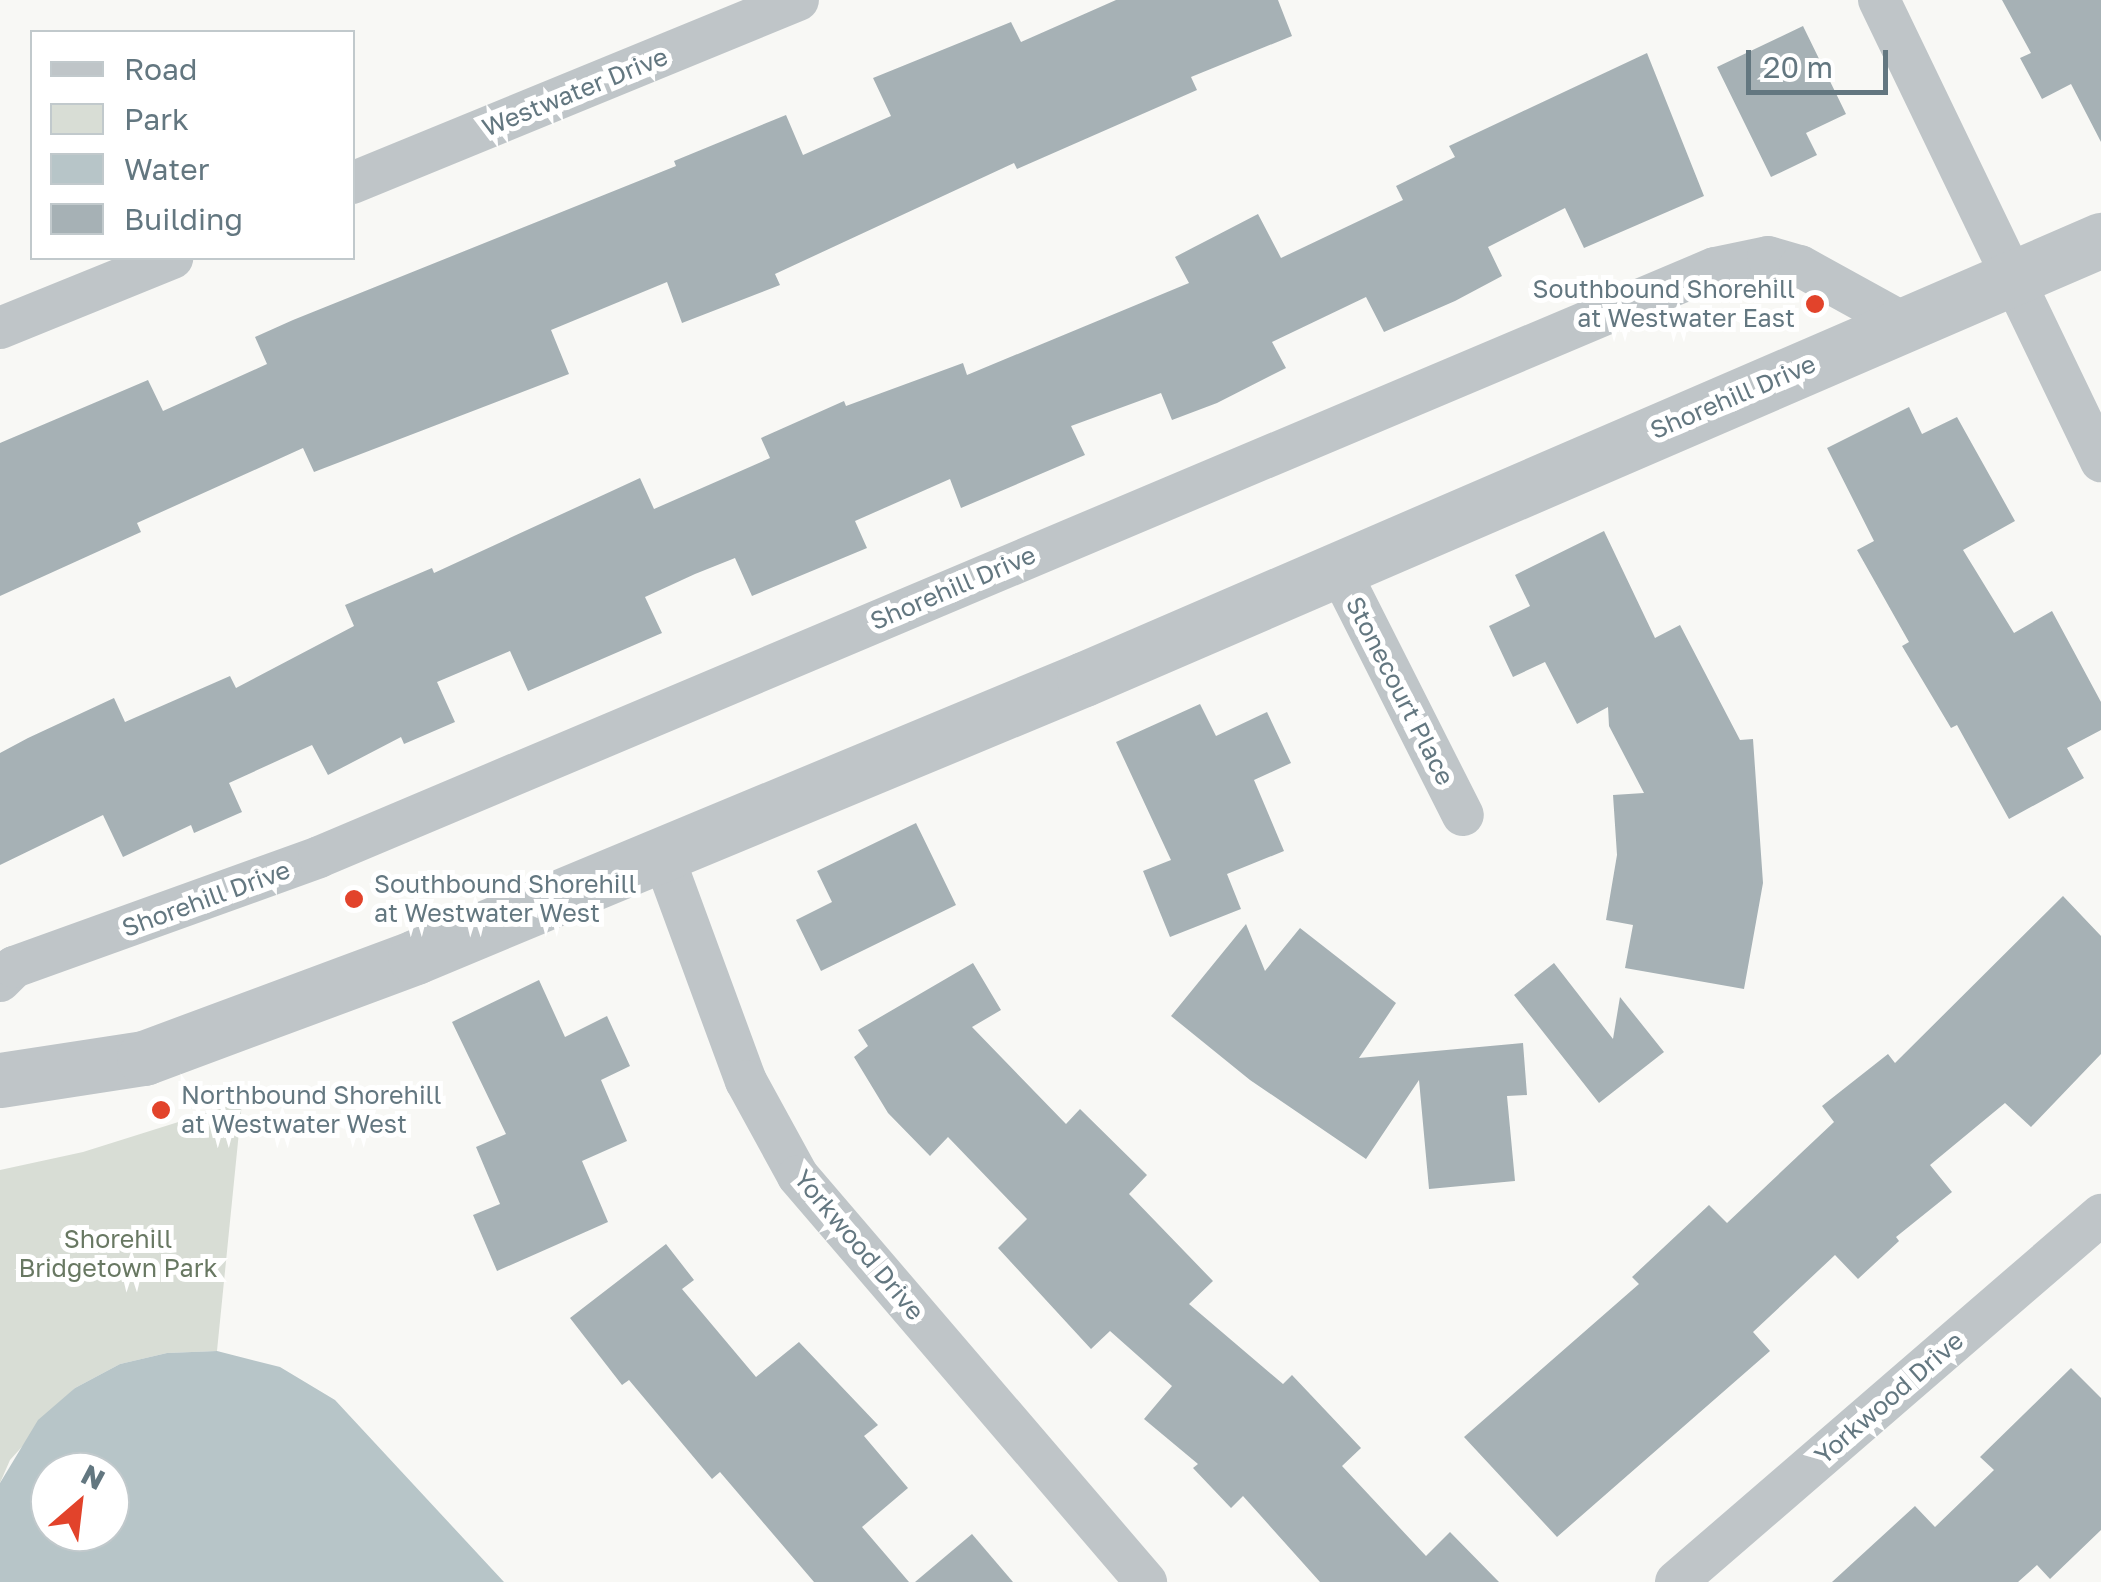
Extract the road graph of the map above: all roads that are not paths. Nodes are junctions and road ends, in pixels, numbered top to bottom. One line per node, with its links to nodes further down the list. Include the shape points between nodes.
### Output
1 (798, 0): 3 (street, Westwater Drive)
2 (1879, 0): 6 (street)
3 (355, 182)
4 (2101, 240): 6 (street, Shorehill Drive)
5 (167, 260): 8 (street)
6 (2011, 278): 7 (street, Shorehill Drive); 9 (street)
7 (1905, 324): 10 (street, Shorehill Drive); 13 (street, Shorehill Drive, via 1800,266 1768,258 1715,268 320,857 14,966)
8 (0, 328)
9 (2101, 461)
10 (1337, 566): 11 (street, Stonecourt Place); 12 (street, Shorehill Drive)
11 (1463, 815)
12 (662, 853): 14 (street, Shorehill Drive, via 415,958 144,1058); 16 (street, Yorkwood Drive, via 746,1081 798,1176)
13 (0, 981)
14 (0, 1080)
15 (2101, 1215): 17 (street, Yorkwood Drive)
16 (1146, 1582)
17 (1676, 1582)

